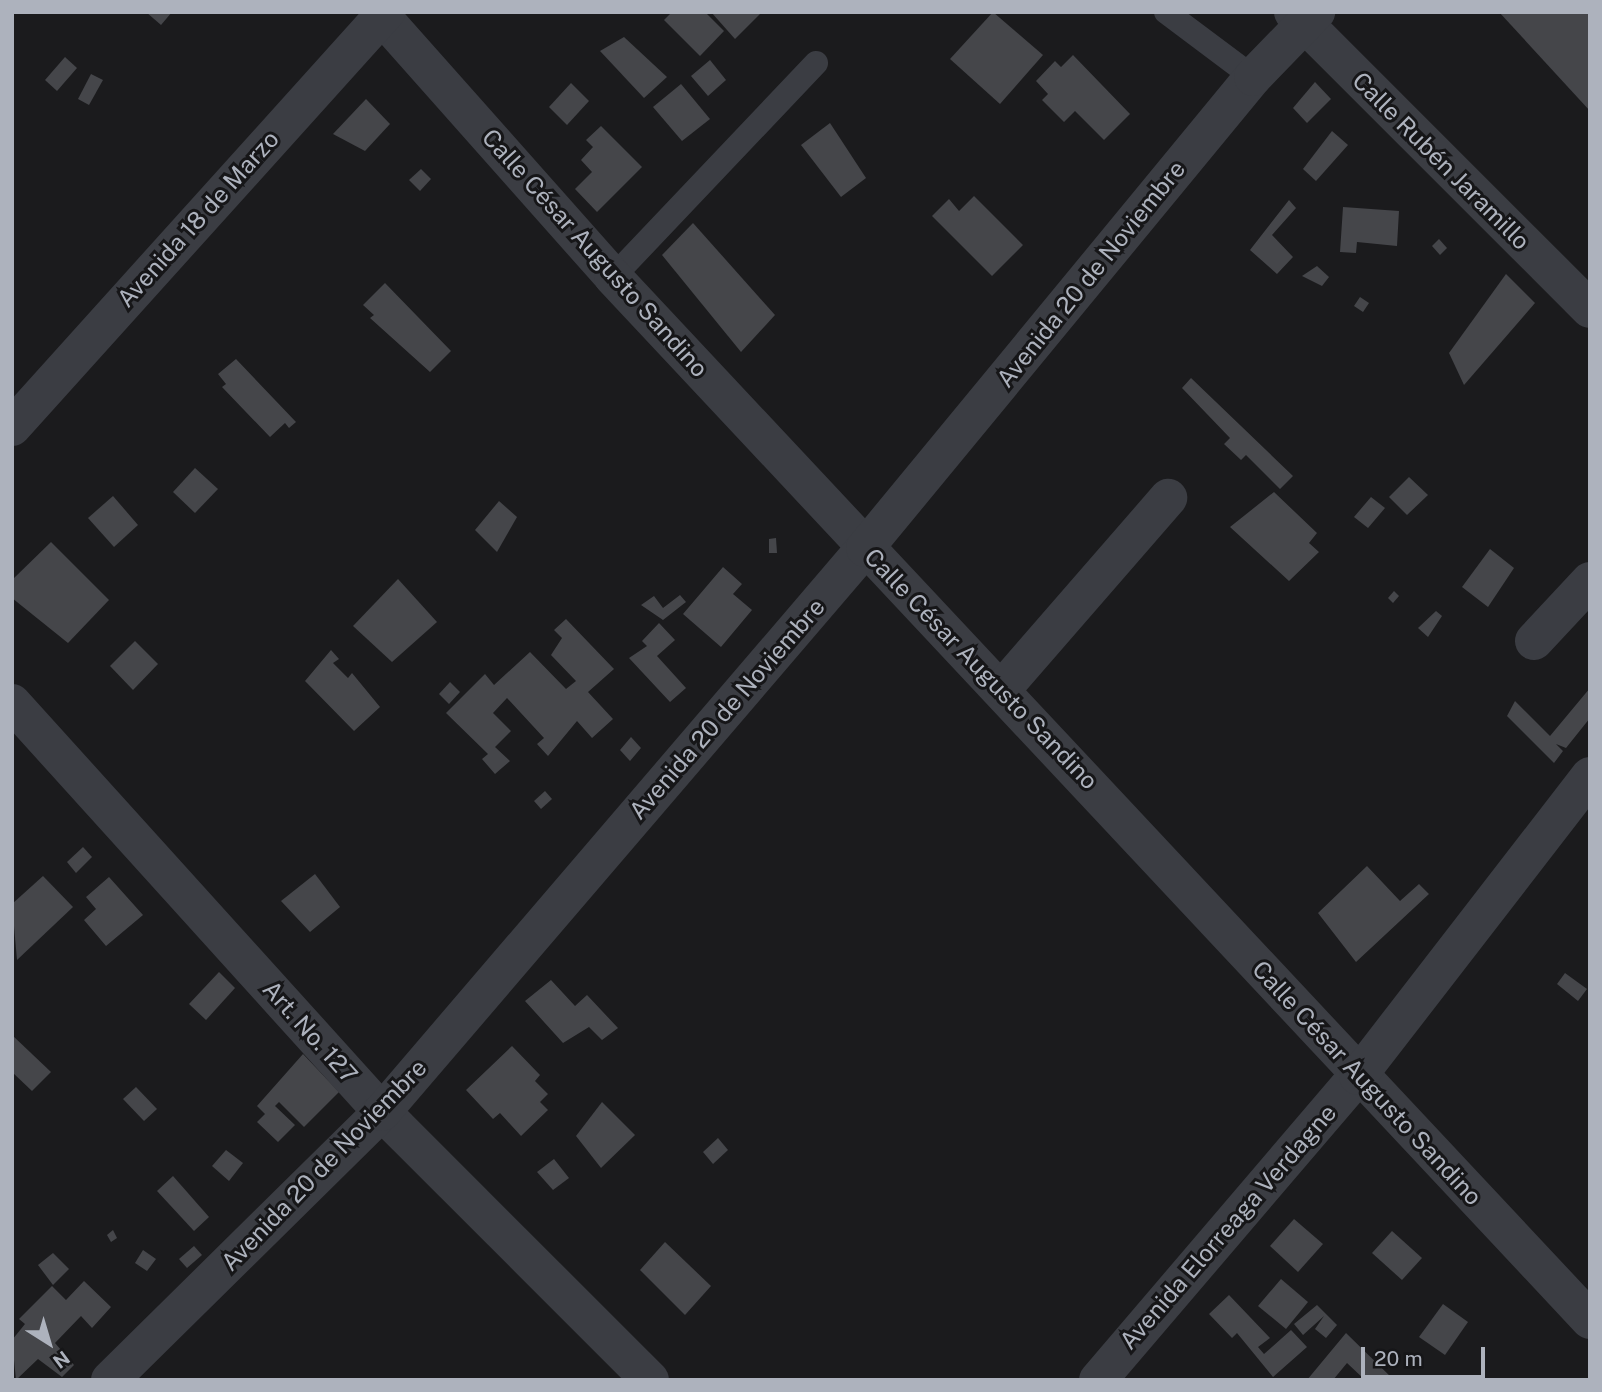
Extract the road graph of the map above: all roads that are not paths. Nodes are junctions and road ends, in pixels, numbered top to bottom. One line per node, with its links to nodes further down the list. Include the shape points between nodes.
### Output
1 (1166, 12): 5 (lane)
2 (382, 14): 6 (street, Calle César Augusto Sandino); 8 (street, Avenida 18 de Marzo)
3 (1304, 17): 5 (street, Avenida 20 de Noviembre); 7 (street, Calle Rubén Jaramillo)
4 (816, 63): 6 (lane)
5 (1253, 77): 10 (street, Avenida 20 de Noviembre)
6 (613, 277): 10 (street, Calle César Augusto Sandino)
7 (1590, 309)
8 (12, 427)
9 (1168, 498): 13 (street)
10 (865, 548): 13 (street, Calle César Augusto Sandino); 17 (street, Avenida 20 de Noviembre)
11 (1590, 581): 12 (street)
12 (1534, 641)
13 (1003, 688): 16 (street, Calle César Augusto Sandino)
14 (12, 703): 17 (street, Art. No. 127)
15 (1590, 776): 16 (street, Avenida Elorreaga Verdagne)
16 (1358, 1076): 18 (street, Calle César Augusto Sandino); 21 (street, Avenida Elorreaga Verdagne)
17 (382, 1112): 19 (street, Avenida 20 de Noviembre); 20 (street, Art. No. 127)
18 (1590, 1320)
19 (110, 1380)
20 (650, 1380)
21 (1098, 1380)

